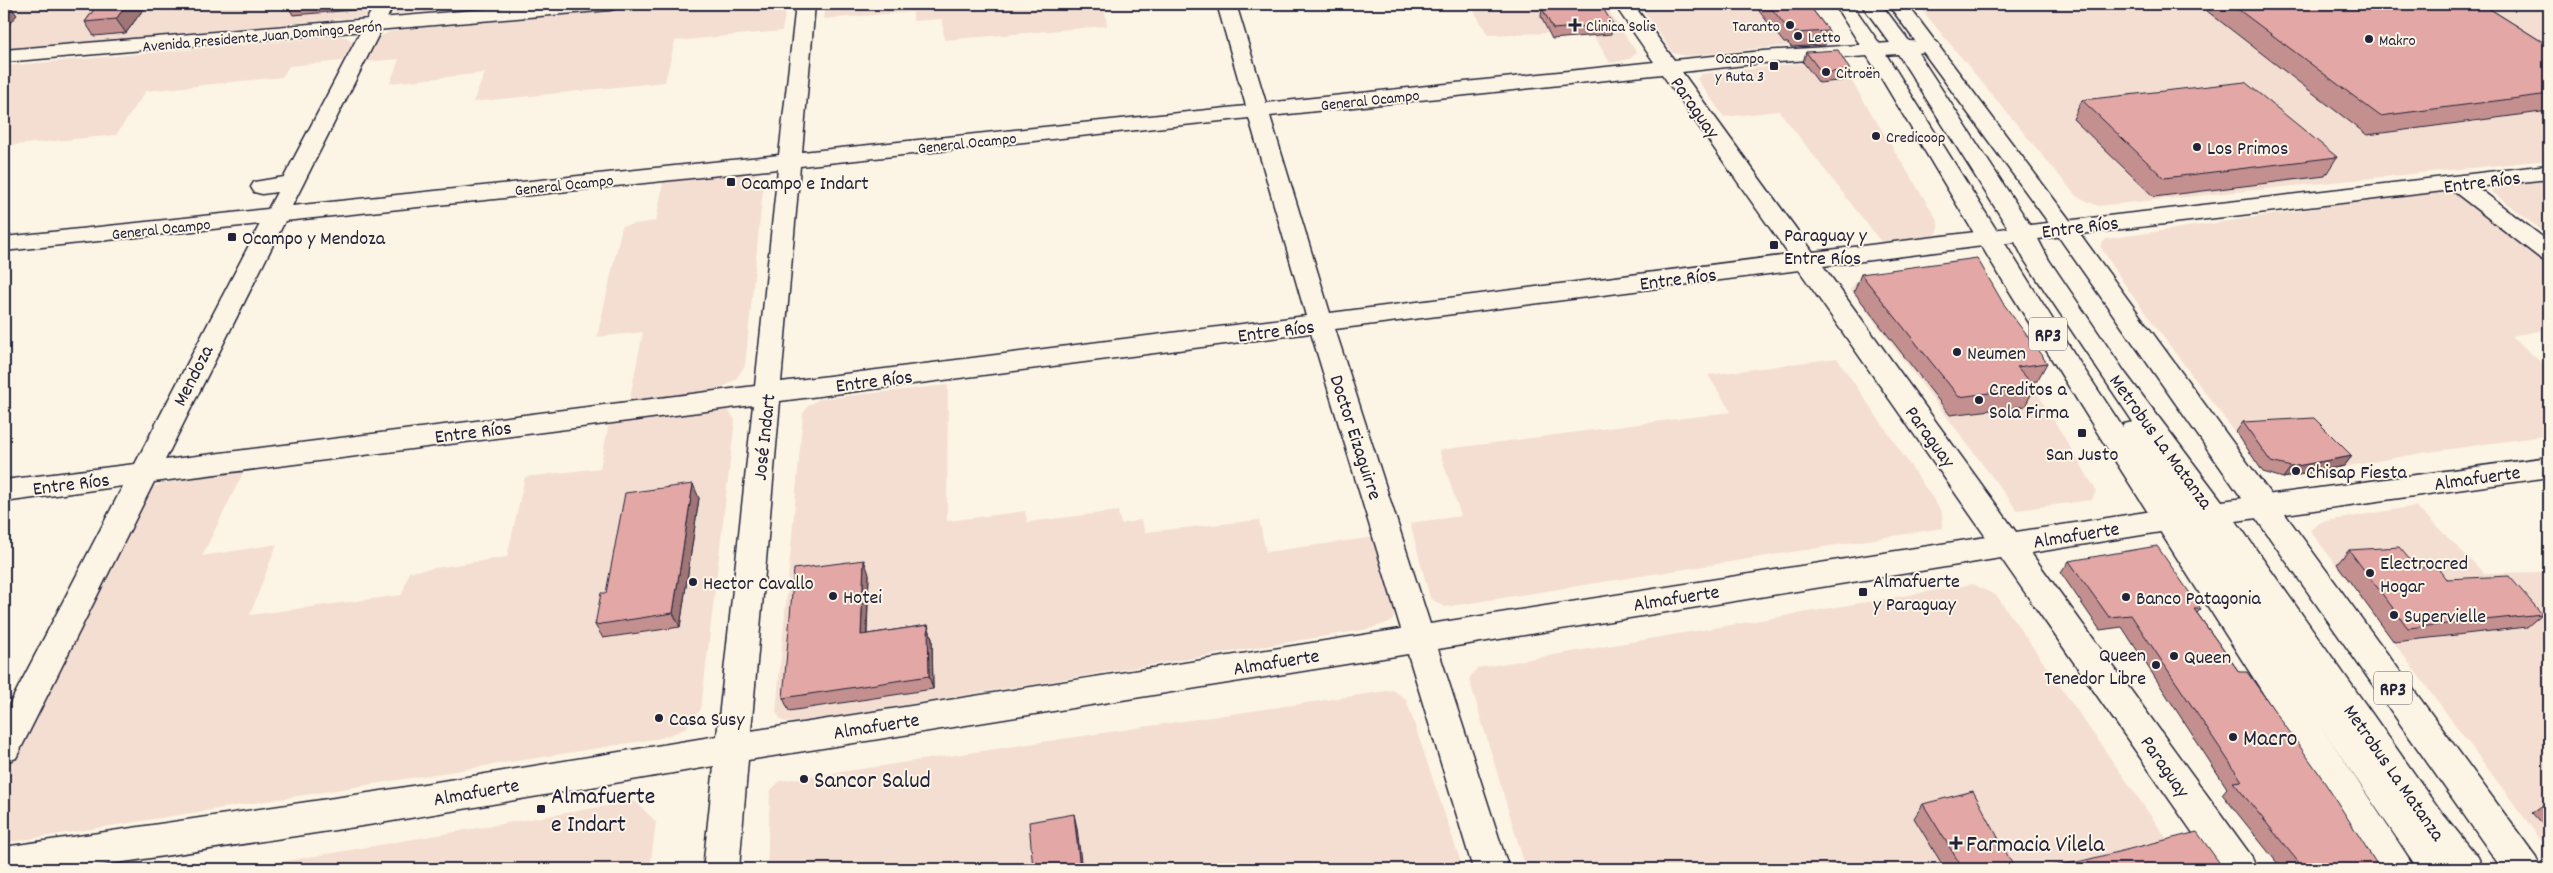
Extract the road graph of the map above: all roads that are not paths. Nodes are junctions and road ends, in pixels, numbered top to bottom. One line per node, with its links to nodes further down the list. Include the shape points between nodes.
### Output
1 (384, 4): 9 (main road, Mendoza)
2 (610, 4): 9 (main road, Avenida Presidente Juan Domingo Perón)
3 (805, 4): 16 (main road, José Indart)
4 (1226, 4): 15 (main road, Doctor Eizaguirre)
5 (1623, 4): 14 (main road, Paraguay)
6 (1842, 4): 12 (main road, RP3)
7 (1871, 4): 11 (main road, Metrobus La Matanza)
8 (1897, 4): 10 (main road, RP3)
9 (373, 25): 13 (main road, Avenida Presidente Juan Domingo Perón); 18 (main road, Mendoza)
10 (1930, 46): 11 (main road, General Ocampo); 22 (main road, RP3)
11 (1904, 47): 12 (main road, General Ocampo); 23 (main road, Metrobus La Matanza)
12 (1874, 48): 14 (main road, General Ocampo); 23 (main road, RP3)
13 (4, 56)
14 (1668, 67): 15 (main road, General Ocampo); 26 (main road, Paraguay)
15 (1258, 112): 16 (main road, General Ocampo); 27 (main road, Doctor Eizaguirre)
16 (791, 160): 21 (main road, General Ocampo); 28 (main road, José Indart)
17 (2549, 172): 19 (main road, Entre Ríos)
18 (291, 183): 20 (main road); 21 (main road, Mendoza)
19 (2459, 184): 22 (main road, Entre Ríos); 25 (main road)
20 (262, 187)
21 (273, 217): 24 (main road, General Ocampo, via 192,216); 30 (main road, Mendoza)
22 (2064, 228): 23 (main road, Entre Ríos); 32 (main road, RP3)
23 (2006, 235): 26 (main road, Entre Ríos); 33 (main road, RP3); 33 (main road, Metrobus La Matanza, via 2038,261 2112,372)
24 (4, 244)
25 (2549, 254)
26 (1804, 262): 27 (main road, Entre Ríos); 34 (main road, Paraguay)
27 (1321, 324): 28 (main road, Entre Ríos); 35 (main road, Doctor Eizaguirre)
28 (768, 393): 30 (main road, Entre Ríos); 37 (main road, José Indart)
29 (2549, 468): 32 (main road, Almafuerte)
30 (142, 473): 31 (main road, Entre Ríos); 36 (main road, Mendoza)
31 (4, 491)
32 (2263, 506): 33 (main road, Almafuerte); 45 (main road, RP3)
33 (2190, 516): 34 (main road, Almafuerte); 42 (main road, RP3); 43 (main road, Metrobus La Matanza); 44 (main road, Metrobus La Matanza)
34 (2010, 545): 35 (main road, Almafuerte); 41 (main road, Paraguay)
35 (1420, 638): 37 (main road, Almafuerte); 40 (main road, Doctor Eizaguirre)
36 (4, 748)
37 (733, 748): 38 (main road, Almafuerte, via 375,808); 39 (main road, José Indart)
38 (4, 864)
39 (721, 869)
40 (1491, 869)
41 (2239, 869)
42 (2395, 869)
43 (2438, 869)
44 (2465, 869)
45 (2523, 869)

